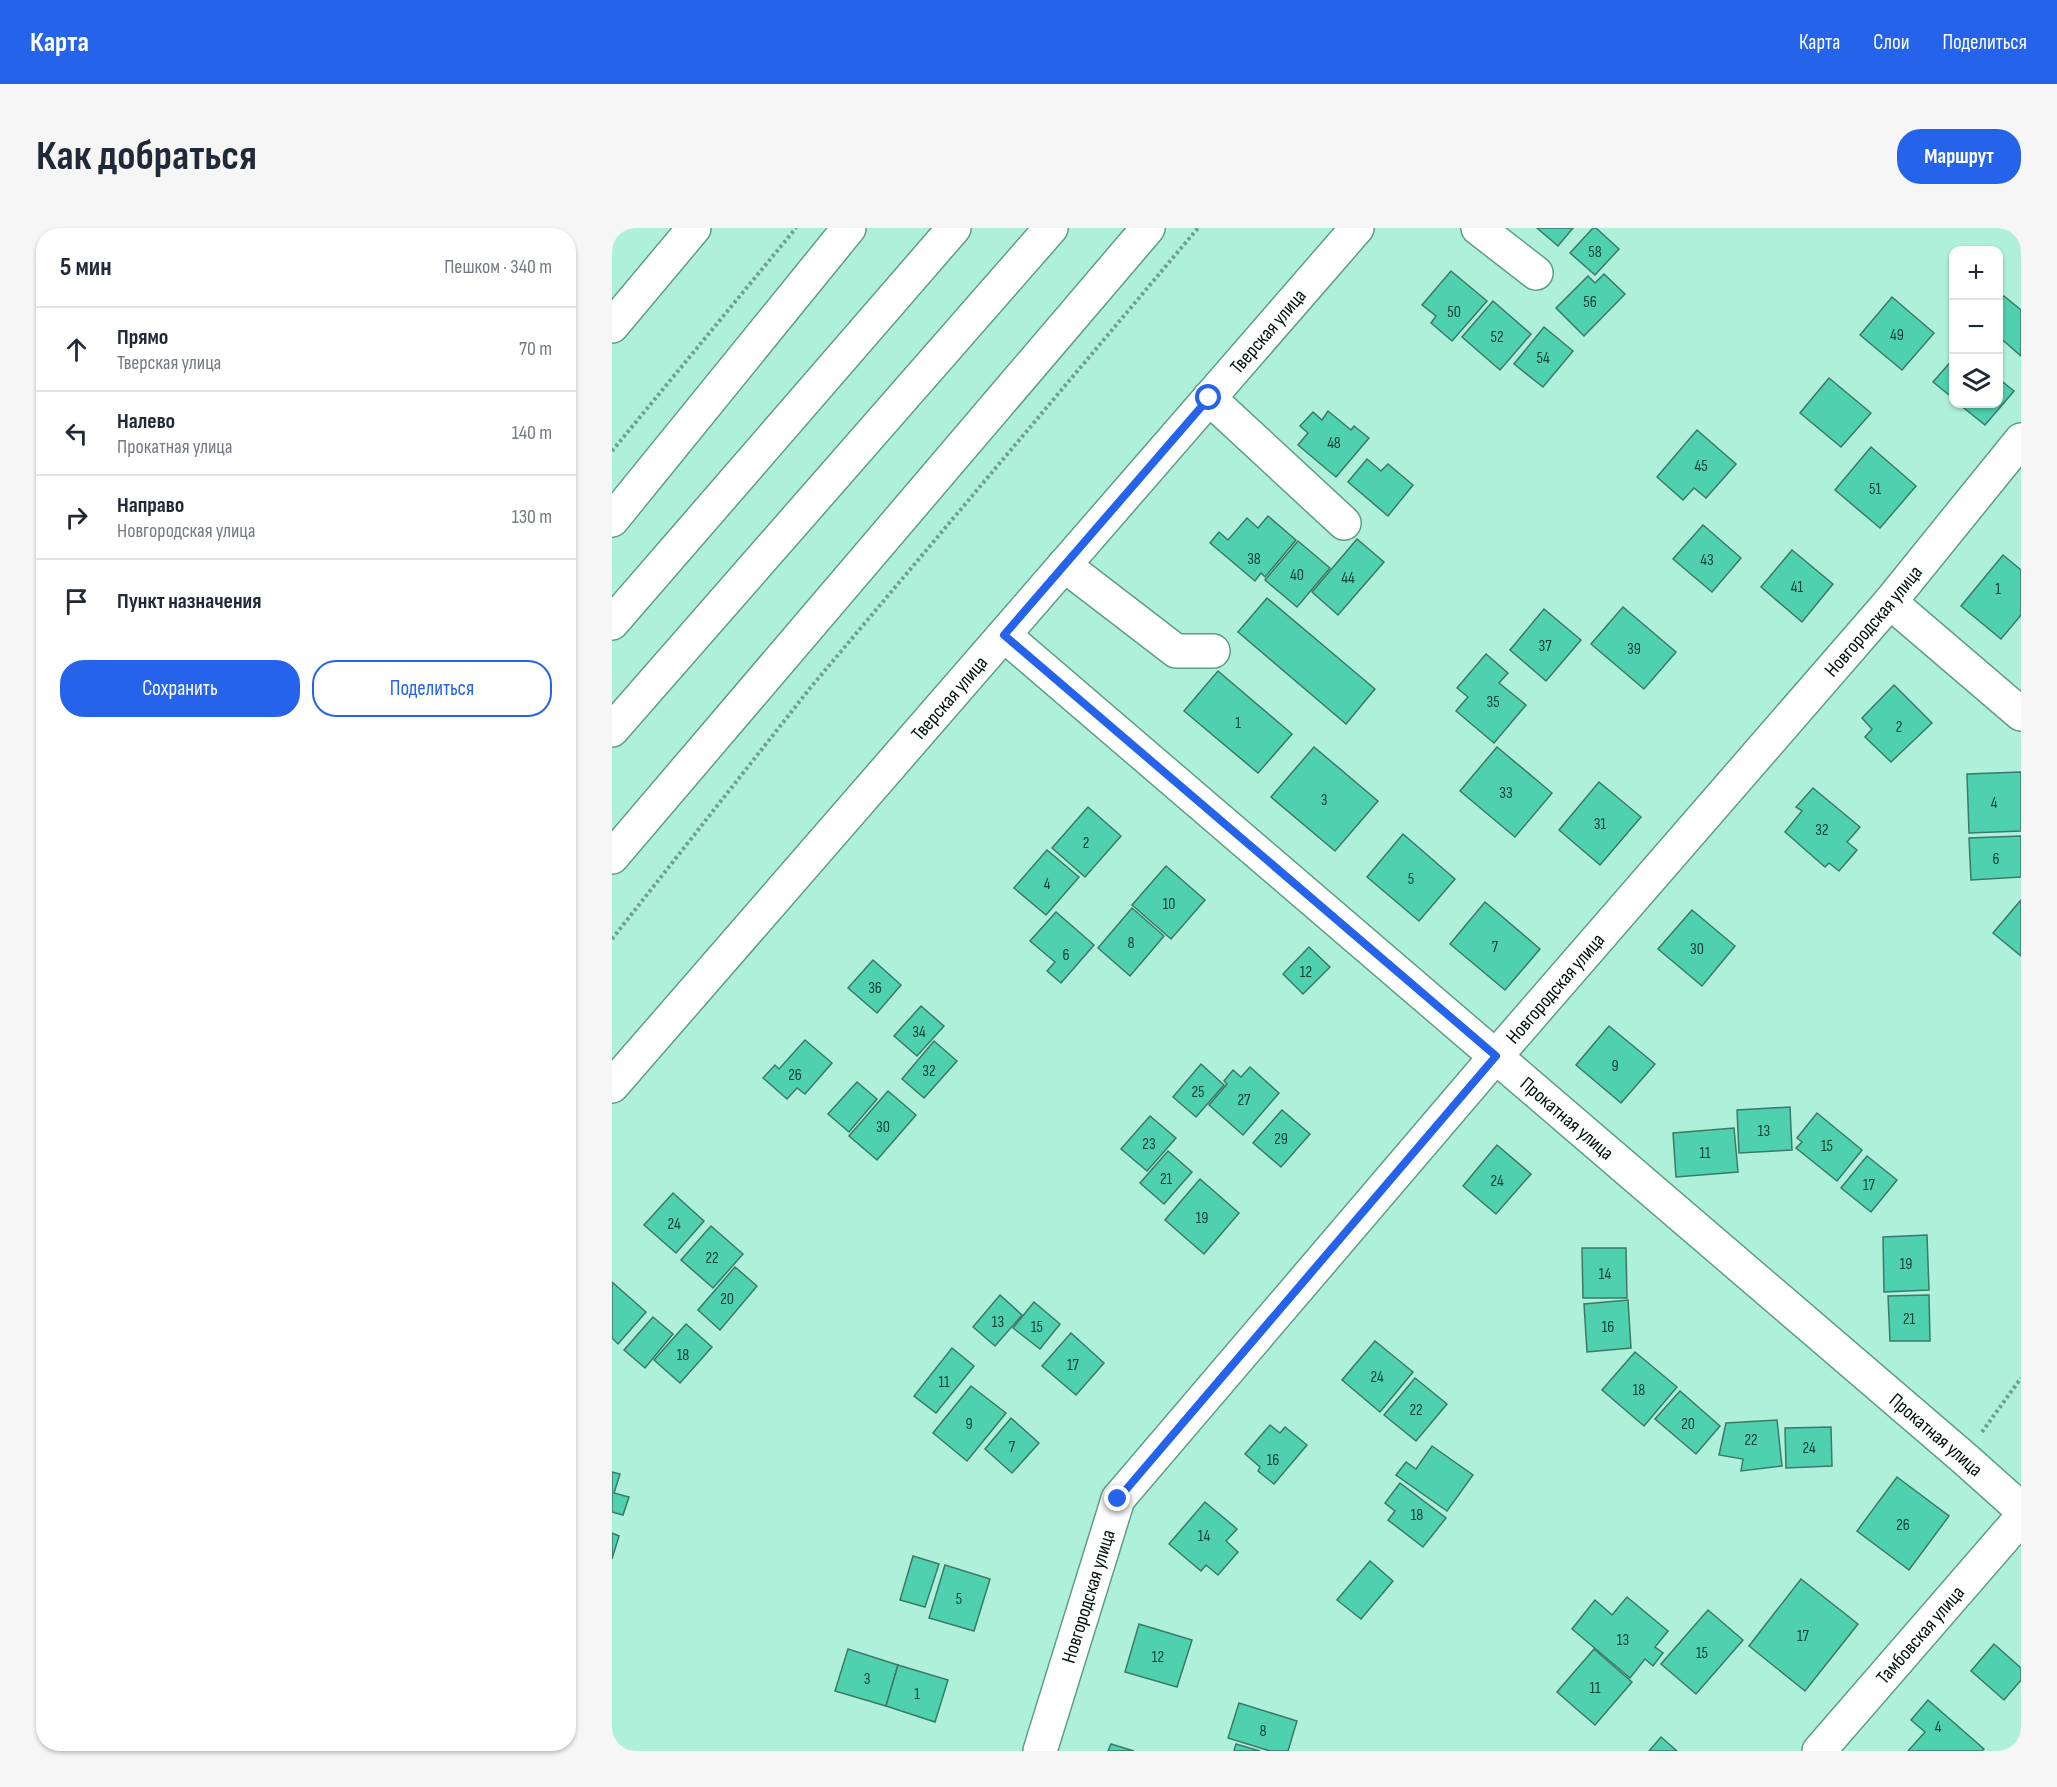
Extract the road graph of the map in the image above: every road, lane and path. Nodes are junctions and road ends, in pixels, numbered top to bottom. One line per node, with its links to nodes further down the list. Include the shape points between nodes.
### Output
1 (694, 228): 11 (street)
2 (796, 228): 14 (path)
3 (849, 228): 15 (street)
4 (954, 228): 19 (street)
5 (1051, 228): 23 (street)
6 (1148, 228): 24 (street)
7 (1198, 228): 25 (path, via 811,687)
8 (1357, 228): 12 (street, Тверская улица)
9 (1478, 228): 10 (street)
10 (1536, 273)
11 (612, 326)
12 (1209, 398): 16 (street); 17 (street, Тверская улица)
13 (2021, 440): 18 (street, Новгородская улица)
14 (612, 451)
15 (612, 520)
16 (1344, 523)
17 (1064, 565): 20 (street, Тверская улица); 21 (street, via 1176,651)
18 (1890, 602): 22 (street); 26 (street, Новгородская улица)
19 (612, 623)
20 (1004, 635): 26 (street, Прокатная улица); 27 (street, Тверская улица)
21 (1213, 651)
22 (2021, 714)
23 (612, 730)
24 (612, 857)
25 (612, 939)
26 (1496, 1056): 29 (street, Прокатная улица); 32 (street, Новгородская улица, via 1118,1499)
27 (612, 1086)
28 (2021, 1378): 29 (path)
29 (1964, 1458): 30 (street, Прокатная улица)
30 (2021, 1509)
31 (2021, 1518): 33 (street, Тамбовская улица)
32 (1040, 1751)
33 (1819, 1751)

